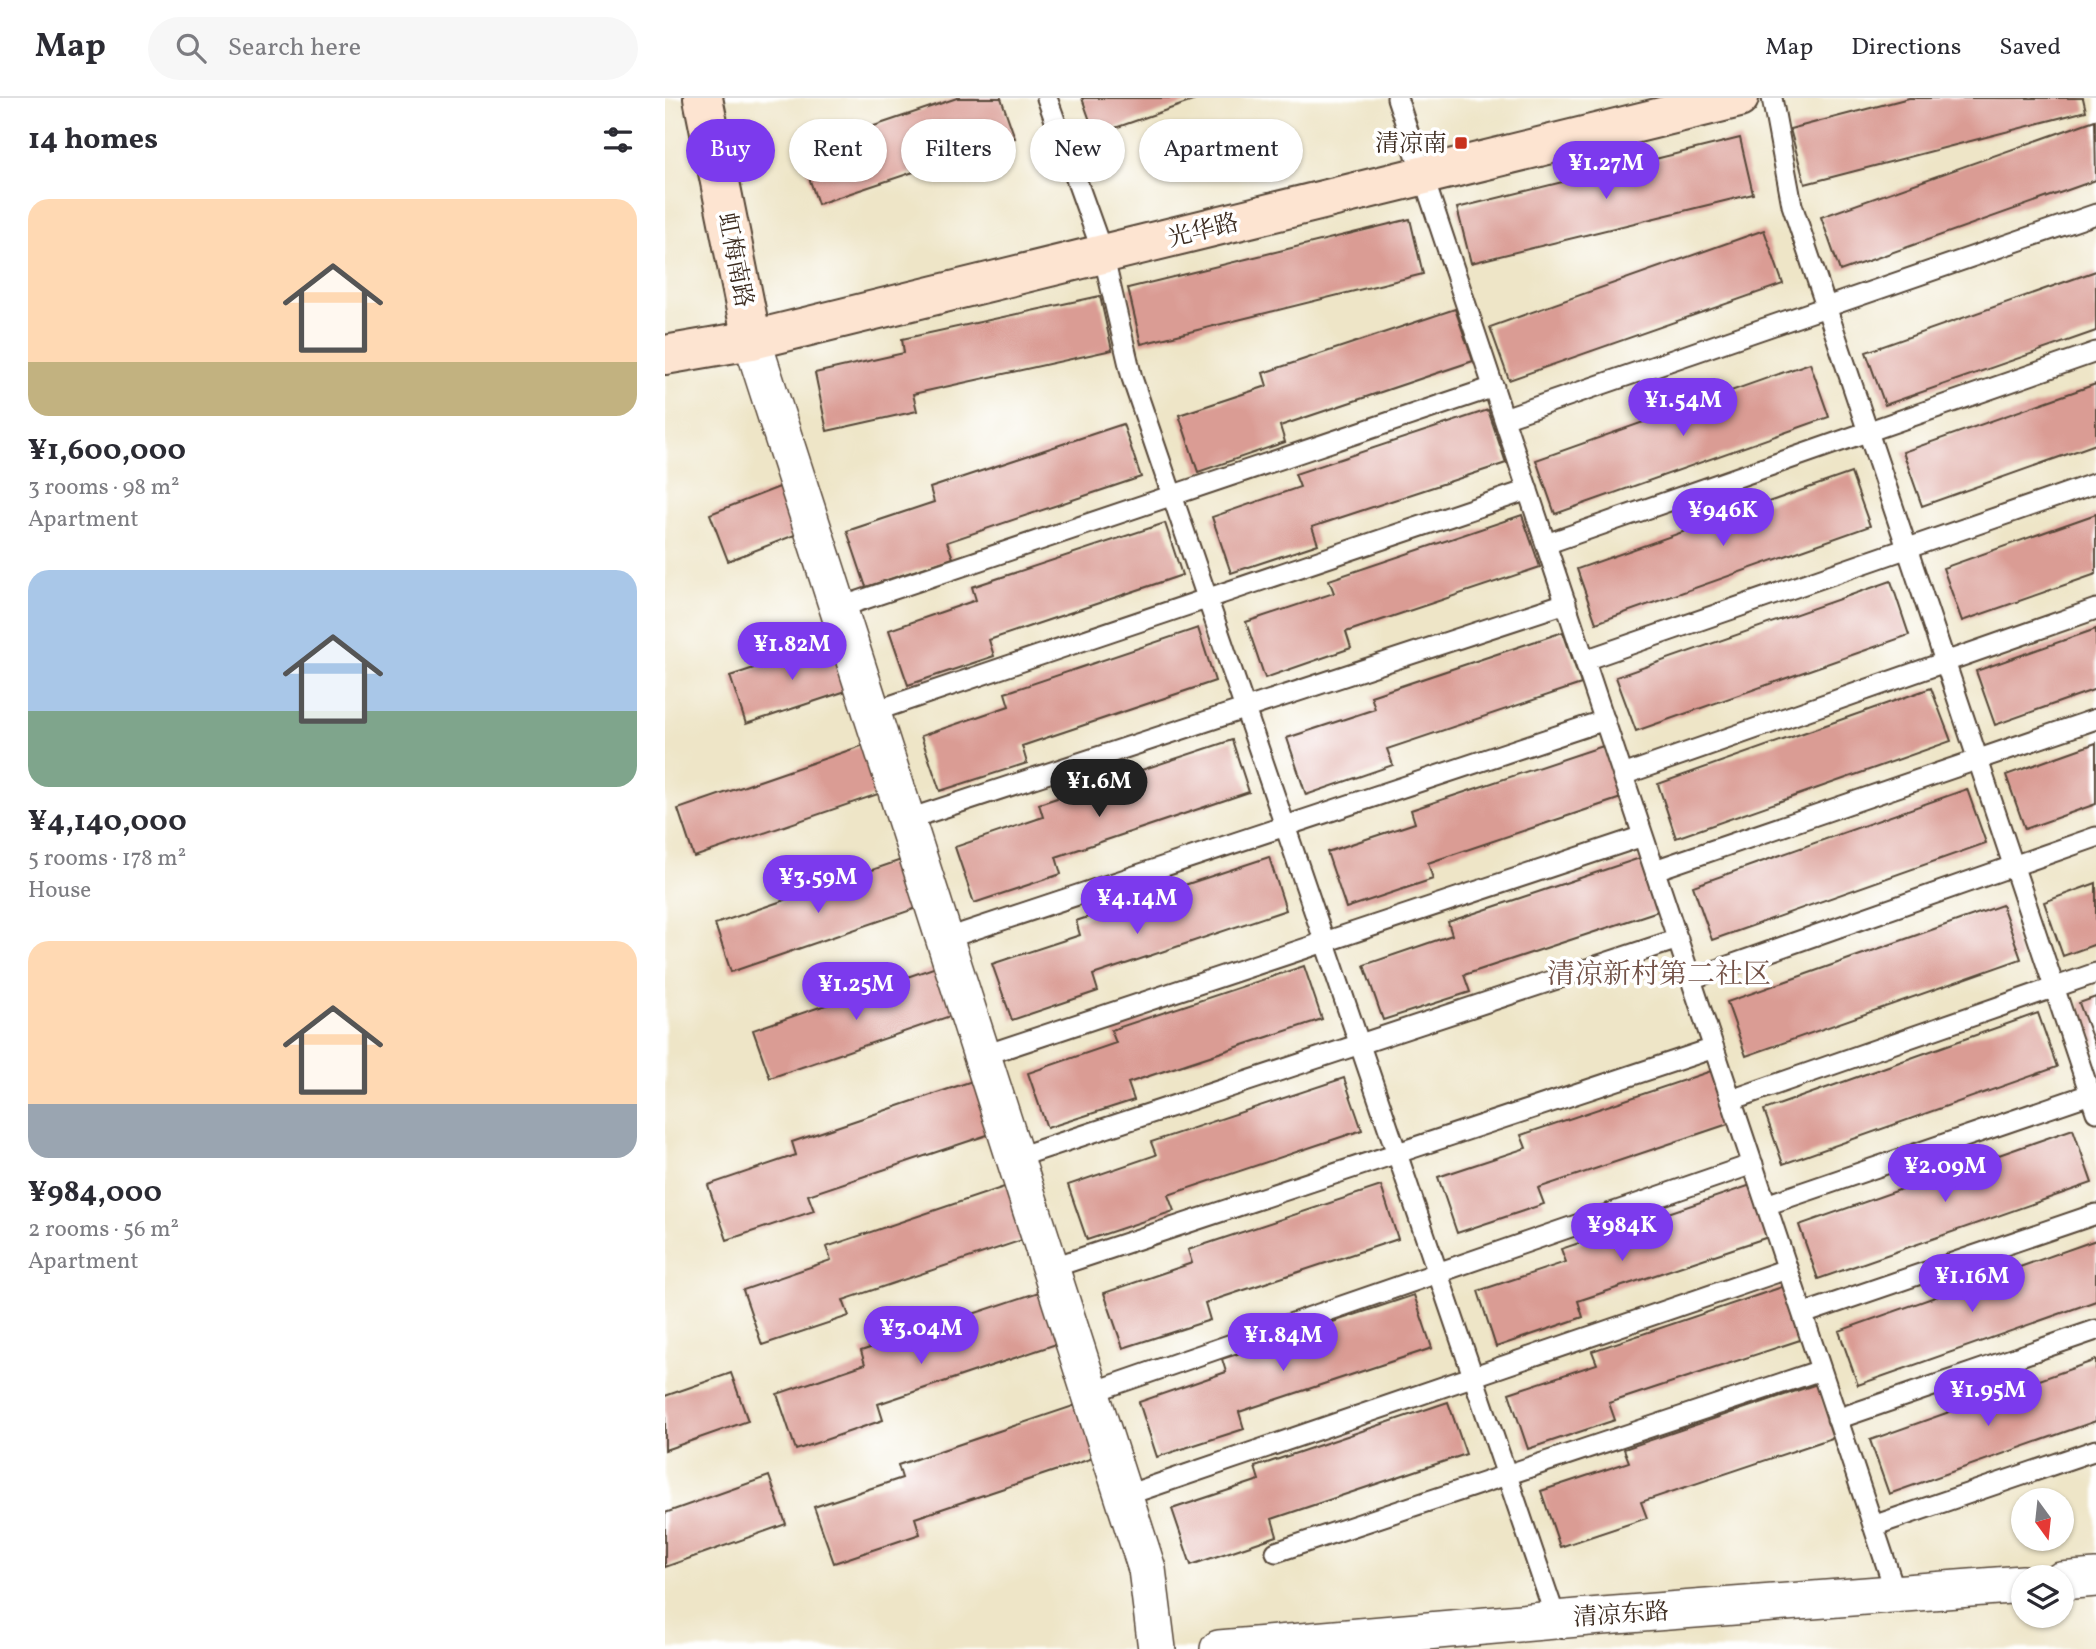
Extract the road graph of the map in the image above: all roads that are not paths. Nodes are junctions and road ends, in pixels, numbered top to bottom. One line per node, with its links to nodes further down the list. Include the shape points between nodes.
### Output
1 (703, 98): 10 (main road, 虹梅南路)
2 (1047, 98): 8 (lane)
3 (1397, 98): 6 (lane)
4 (1739, 98): 6 (main road, 光华路)
5 (1772, 98): 9 (lane, via 1792,205)
6 (1424, 176): 8 (main road, 光华路); 13 (lane)
7 (2096, 214): 9 (lane)
8 (1103, 254): 10 (main road, 光华路); 18 (lane, via 1132,378)
9 (1826, 307): 14 (lane); 15 (lane)
10 (752, 340): 12 (main road, 光华路); 23 (street)
11 (2096, 352): 15 (lane)
12 (665, 355)
13 (1494, 387): 14 (lane); 18 (lane)
14 (1504, 418): 17 (lane)
15 (1868, 432): 19 (lane); 20 (lane)
16 (2096, 483): 20 (lane)
17 (1528, 490): 19 (lane); 21 (lane)
18 (1173, 496): 21 (lane); 23 (lane)
19 (1546, 544): 22 (lane)
20 (1907, 548): 25 (lane); 26 (lane)
21 (1208, 598): 27 (lane); 28 (lane)
22 (1566, 603): 25 (lane); 27 (lane)
23 (838, 608): 28 (street)
24 (2096, 609): 26 (lane)
25 (1585, 660): 30 (lane)
26 (1945, 662): 31 (lane); 32 (lane)
27 (1245, 708): 33 (lane); 34 (lane)
28 (872, 712): 33 (street)
29 (2096, 719): 31 (lane)
30 (1605, 720): 32 (lane); 34 (lane)
31 (1978, 759): 37 (lane); 38 (lane)
32 (1623, 775): 35 (lane)
33 (906, 820): 39 (street)
34 (1286, 826): 39 (lane); 41 (lane)
35 (1643, 836): 38 (lane); 41 (lane)
36 (2096, 836): 37 (lane)
37 (2013, 866): 43 (lane); 44 (lane)
38 (1655, 870): 40 (lane)
39 (945, 939): 47 (street)
40 (1678, 939): 43 (lane); 45 (lane)
41 (1325, 941): 45 (lane); 47 (lane)
42 (2096, 973): 44 (lane)
43 (1691, 979): 46 (lane)
44 (2054, 988): 48 (lane); 49 (lane)
45 (1360, 1044): 50 (lane); 51 (lane)
46 (1714, 1048): 49 (lane); 50 (lane)
47 (982, 1056): 51 (street)
48 (2094, 1099): 53 (lane)
49 (1731, 1100): 52 (lane)
50 (1397, 1153): 55 (lane); 57 (lane)
51 (1015, 1158): 55 (street)
52 (1753, 1164): 53 (lane); 57 (lane)
53 (1766, 1205): 56 (lane)
54 (2096, 1214): 58 (lane)
55 (1051, 1268): 62 (street)
56 (1787, 1269): 58 (lane); 61 (lane)
57 (1439, 1273): 61 (lane); 62 (lane)
58 (1803, 1314): 60 (lane)
59 (2096, 1330): 63 (lane)
60 (1821, 1370): 63 (lane); 65 (lane)
61 (1474, 1377): 65 (lane); 66 (lane)
62 (1090, 1393): 66 (street)
63 (1837, 1419): 67 (lane)
64 (2096, 1450): 67 (lane)
65 (1507, 1474): 68 (lane); 73 (lane)
66 (1124, 1496): 74 (street, via 1147,1569)
67 (1873, 1526): 72 (lane)
68 (1276, 1552)
69 (2096, 1577): 70 (street)
70 (2074, 1580)
71 (2011, 1585): 72 (street, 清凉东路)
72 (1896, 1594): 73 (street, 清凉东路)
73 (1556, 1619): 75 (street, 清凉东路)
74 (1157, 1649)
75 (1219, 1649)

